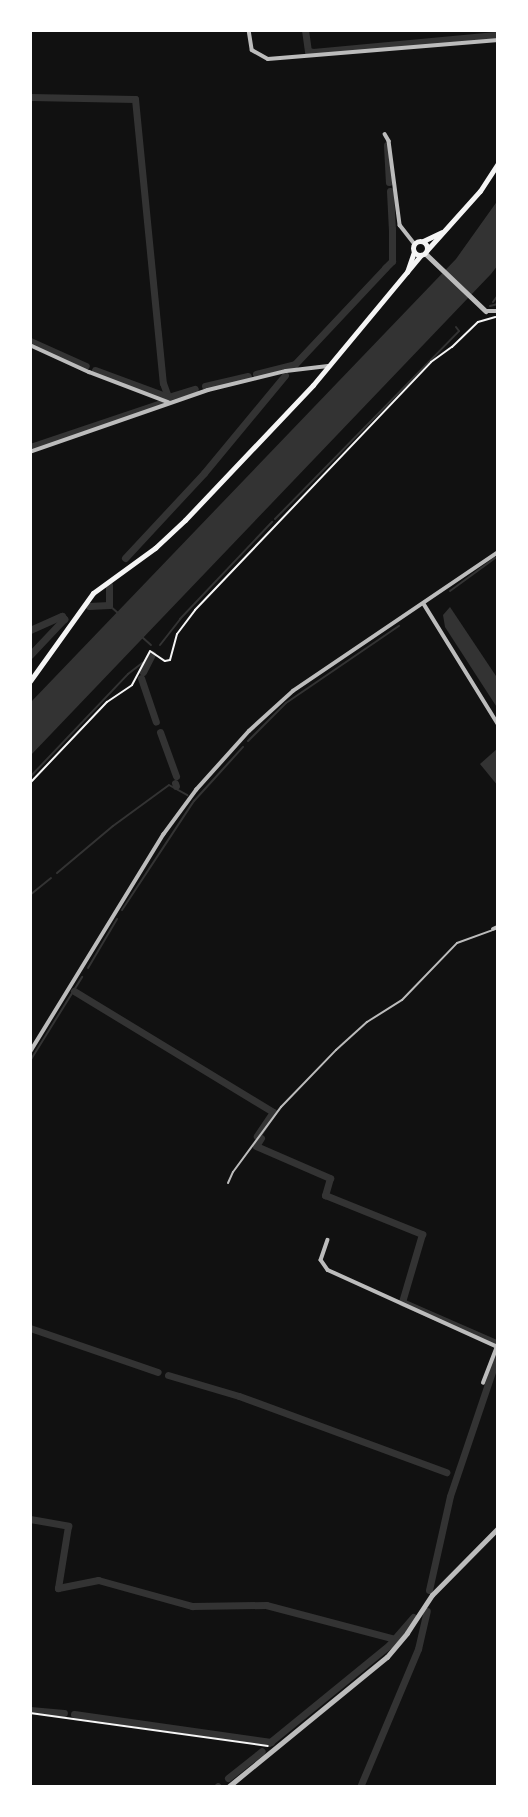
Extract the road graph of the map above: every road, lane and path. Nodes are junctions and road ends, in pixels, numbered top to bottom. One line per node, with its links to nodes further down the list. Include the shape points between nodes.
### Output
1 (249, 30): 2 (street, via 254,53 272,59)
2 (498, 40)
3 (385, 134): 7 (street, via 400,225)
4 (498, 163): 5 (main road)
5 (455, 220): 6 (main road, via 436,237); 9 (main road)
6 (422, 241): 7 (main road); 9 (main road)
7 (415, 243): 8 (main road)
8 (414, 252): 9 (main road); 10 (main road)
9 (425, 253): 10 (main road); 11 (street, via 483,308)
10 (400, 283): 13 (main road)
11 (498, 314): 20 (path, via 478,322 431,362 195,610 177,634 170,660 150,651 132,685 107,702)
12 (30, 345): 14 (street)
13 (330, 366): 14 (street, via 258,377); 18 (main road, via 163,541 96,589)
14 (170, 403): 15 (street)
15 (30, 452)
16 (497, 554): 17 (street)
17 (424, 604): 19 (street); 22 (street, via 285,698 220,762 163,835)
18 (30, 681)
19 (498, 724)
20 (30, 783)
21 (496, 928): 23 (lane, via 457,943 402,1000 367,1022 336,1051 281,1107)
22 (30, 1052)
23 (228, 1183)
24 (328, 1240): 25 (street, via 321,1259 328,1270)
25 (498, 1346): 26 (street)
26 (483, 1383)
27 (498, 1528): 29 (street, via 432,1595 387,1657)
28 (30, 1713): 29 (path)
29 (273, 1750): 30 (street)
30 (228, 1787)

